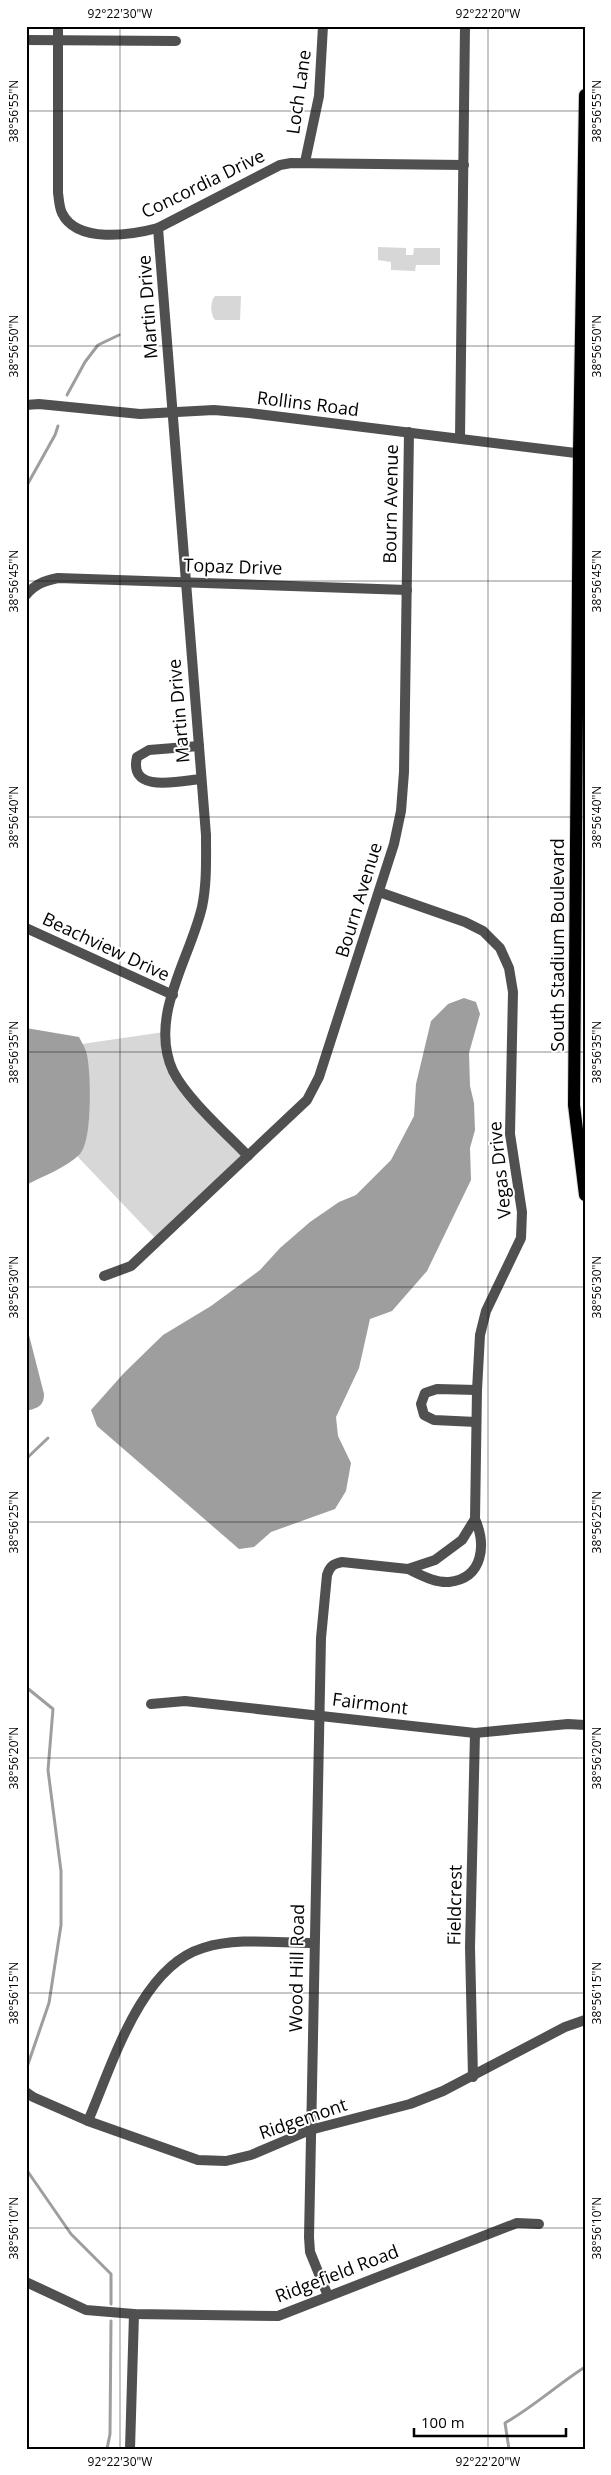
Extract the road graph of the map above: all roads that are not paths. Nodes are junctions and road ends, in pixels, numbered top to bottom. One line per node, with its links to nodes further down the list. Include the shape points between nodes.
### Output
1 (58, 26): 5 (street, Concordia Drive)
2 (323, 26): 8 (street, Loch Lane, via 319,96)
3 (466, 26): 9 (street)
4 (26, 40): 5 (street)
5 (58, 41): 6 (street); 10 (street, Concordia Drive, via 58,193 61,212 69,223 84,232 139,233)
6 (176, 41)
7 (585, 95): 15 (main road, South Stadium Boulevard)
8 (305, 162): 9 (street, Concordia Drive); 10 (street, Concordia Drive, via 280,165)
9 (464, 165): 14 (street)
10 (158, 228): 12 (street, Martin Drive)
11 (26, 404): 12 (street, Rollins Road, via 140,414)
12 (172, 413): 13 (street, Rollins Road, via 214,410); 16 (street, Martin Drive)
13 (409, 432): 14 (street, Rollins Road); 17 (street, Bourn Avenue)
14 (460, 438): 15 (street, Rollins Road)
15 (582, 453): 25 (main road, South Stadium Boulevard, via 574,1105)
16 (185, 581): 17 (street, Topaz Drive); 18 (street, Topaz Drive, via 58,578 45,580); 19 (street, Martin Drive)
17 (407, 590): 21 (street, Bourn Avenue, via 401,811)
18 (26, 595)
19 (199, 746): 20 (street, Martin Drive); 20 (street, via 149,750 137,757 134,767 138,776 152,783)
20 (202, 779): 23 (street, Martin Drive, via 206,882 202,908)
21 (379, 892): 24 (street, Bourn Avenue, via 319,1077 307,1100); 27 (street, Vegas Drive, via 484,931 500,948 509,968 513,992 510,1134 522,1212 520,1238 486,1311 480,1335)
22 (26, 928): 23 (street, Beachview Drive)
23 (173, 996): 24 (street, Martin Drive, via 165,1031 167,1053 174,1072 186,1090)
24 (248, 1156): 26 (street, Bourn Avenue, via 131,1266)
25 (585, 1195)
26 (104, 1276)
27 (477, 1390): 28 (street, Vegas Drive); 28 (street, via 436,1389 425,1393 422,1404 424,1415 434,1420)
28 (476, 1422): 29 (street, Vegas Drive)
29 (475, 1519): 30 (street, via 462,1540 435,1560); 30 (street, via 482,1534 482,1548 470,1573 447,1582 430,1579)
30 (408, 1569): 32 (street, Wood Hill Road, via 342,1562 329,1568 322,1638)
31 (152, 1704): 32 (street, Fairmont, via 185,1701)
32 (320, 1715): 34 (street, Fairmont); 35 (street, Wood Hill Road)
33 (585, 1725): 34 (street, Fairmont)
34 (475, 1733): 37 (street, Fieldcrest, via 470,1947)
35 (313, 1943): 39 (street, via 228,1942 182,1957 164,1971 149,1989 130,2023); 40 (street, Wood Hill Road)
36 (585, 2020): 37 (street, Ridgemont)
37 (473, 2077): 40 (street, Ridgemont, via 410,2104)
38 (26, 2092): 39 (street, Ridgemont)
39 (88, 2121): 40 (street, Ridgemont, via 198,2160 213,2162 238,2159)
40 (310, 2130): 43 (street, Wood Hill Road, via 310,2252)
41 (539, 2224): 43 (street, Ridgefield Road, via 517,2223)
42 (26, 2282): 44 (street, Ridgefield Road, via 86,2310)
43 (328, 2296): 44 (street, Ridgefield Road, via 278,2316)
44 (134, 2314): 45 (street)
45 (130, 2449)

